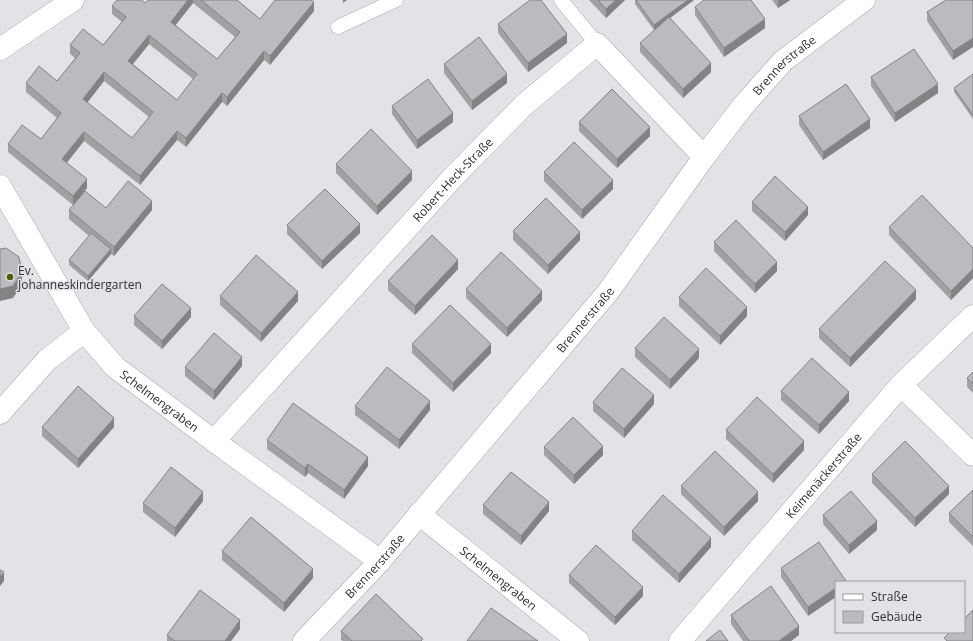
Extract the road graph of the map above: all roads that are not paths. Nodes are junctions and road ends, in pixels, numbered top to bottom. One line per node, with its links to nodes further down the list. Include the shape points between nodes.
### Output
1 (73, 0): 7 (street)
2 (396, 0): 5 (lane)
3 (561, 0): 6 (lane)
4 (864, 0): 8 (street, Brennerstraße, via 783,61)
5 (338, 27)
6 (597, 44): 8 (street); 14 (street, Robert-Heck-Straße, via 524,105 462,169)
7 (0, 49)
8 (704, 156): 16 (street, Brennerstraße, via 608,292)
9 (0, 186): 11 (street, Schelmengraben)
10 (973, 316): 12 (street, Keimenäckerstraße)
11 (84, 331): 13 (street, via 47,360); 14 (street, Schelmengraben, via 115,367)
12 (901, 385): 15 (street); 20 (street, Keimenäckerstraße)
13 (0, 413)
14 (214, 441): 17 (street, Schelmengraben)
15 (973, 455)
16 (419, 514): 17 (street, Brennerstraße); 19 (street, Schelmengraben)
17 (380, 561): 18 (street, Brennerstraße)
18 (304, 641)
19 (578, 641)
20 (680, 641)

